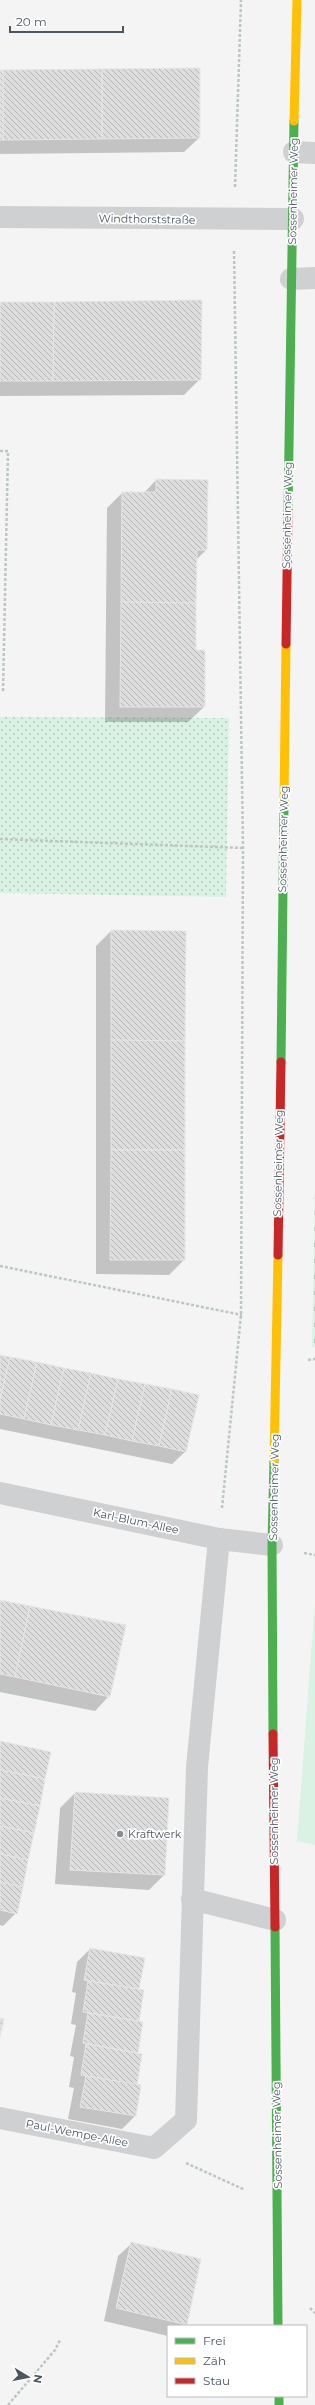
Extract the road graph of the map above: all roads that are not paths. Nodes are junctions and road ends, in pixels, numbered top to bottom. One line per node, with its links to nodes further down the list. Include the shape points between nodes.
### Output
1 (297, 0): 2 (street, Sossenheimer Weg)
2 (305, 153): 4 (street, Sossenheimer Weg)
3 (0, 217): 4 (street, Windthorststraße)
4 (293, 220): 6 (street, Sossenheimer Weg)
5 (315, 278): 6 (street)
6 (291, 279): 9 (street, Sossenheimer Weg)
7 (0, 1493): 8 (street, Karl-Blum-Allee)
8 (219, 1539): 9 (street, Karl-Blum-Allee); 10 (street, via 197,1767)
9 (272, 1545): 11 (street, Sossenheimer Weg)
10 (192, 1899): 11 (street); 12 (street, Paul-Wempe-Allee, via 186,2120 154,2148)
11 (275, 1920): 13 (street, Sossenheimer Weg)
12 (0, 2118)
13 (278, 2325)

